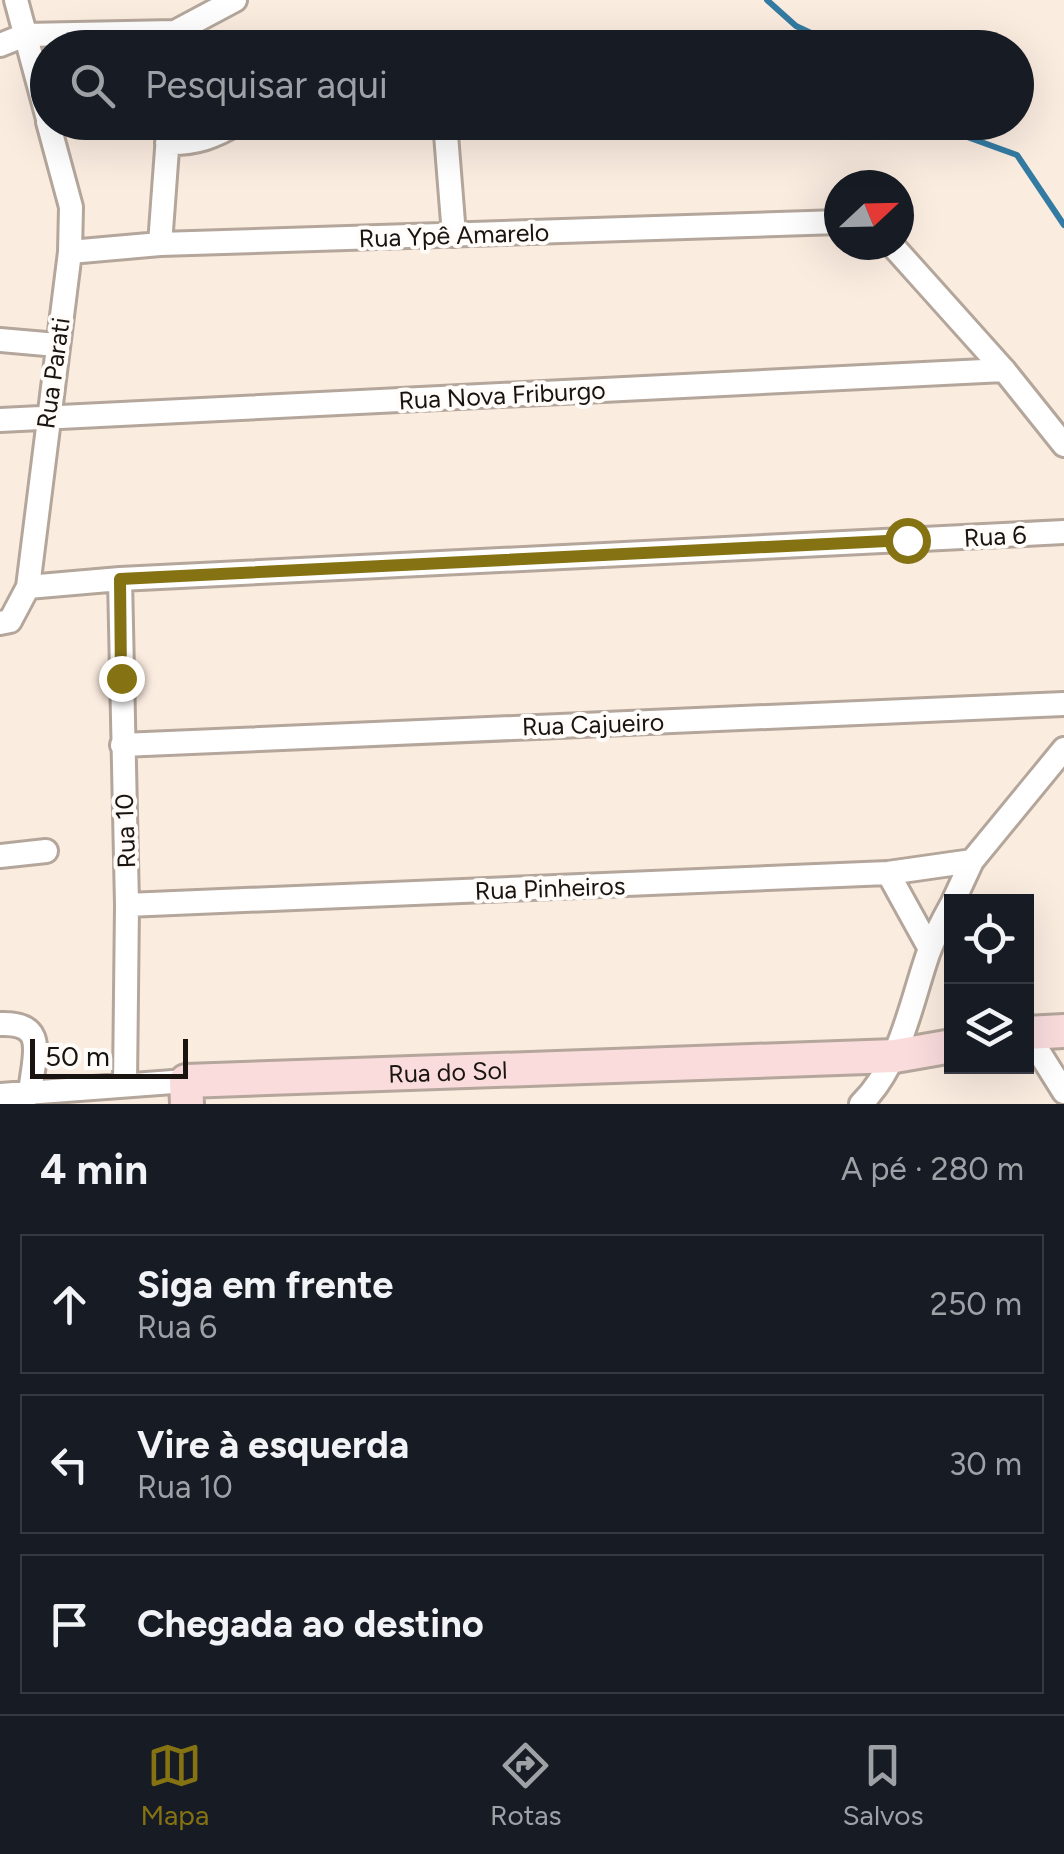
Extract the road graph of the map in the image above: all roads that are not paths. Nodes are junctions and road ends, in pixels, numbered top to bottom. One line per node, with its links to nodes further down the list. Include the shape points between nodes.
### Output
1 (16, 0): 4 (street, Rua Parati)
2 (235, 0): 3 (street)
3 (190, 30)
4 (24, 35): 5 (street); 6 (street); 7 (street, Rua Parati)
5 (30, 35)
6 (0, 46)
7 (30, 56)
8 (53, 140): 16 (street, Rua Parati, via 71,207)
9 (167, 140): 15 (street)
10 (181, 140): 11 (street)
11 (205, 140)
12 (446, 140): 14 (street)
13 (824, 223): 14 (street, Rua Ypê Amarelo)
14 (454, 235): 15 (street, Rua Ypê Amarelo)
15 (160, 244): 16 (street, Rua Ypê Amarelo)
16 (70, 252): 19 (street, Rua Parati)
17 (905, 260): 20 (street)
18 (0, 340): 19 (street)
19 (57, 345): 21 (street, Rua Parati)
20 (1004, 370): 21 (street, Rua Nova Friburgo); 23 (street)
21 (47, 418): 22 (street, Rua Nova Friburgo); 26 (street, Rua Parati)
22 (0, 420)
23 (1064, 445)
24 (1064, 532): 25 (street, Rua 6)
25 (120, 579): 26 (street, Rua 6); 29 (street, Rua 10)
26 (28, 587): 27 (street, Rua Parati)
27 (5, 622)
28 (1064, 704): 29 (street, Rua Cajueiro)
29 (122, 744): 36 (street, Rua 10)
30 (1064, 749): 33 (street)
31 (46, 851): 32 (street)
32 (0, 856)
33 (972, 861): 34 (street, Rua Pinheiros); 35 (street)
34 (888, 873): 36 (street, Rua Pinheiros); 38 (street)
35 (956, 894)
36 (127, 905): 43 (street, Rua 10)
37 (944, 920): 38 (street)
38 (930, 949): 42 (street)
39 (0, 1024): 46 (street, via 21,1023 34,1038)
40 (1047, 1029): 45 (street)
41 (944, 1047): 42 (street, Rua do Sol)
42 (895, 1056): 44 (street, Rua do Sol); 48 (street)
43 (125, 1084): 44 (street, Rua do Sol); 46 (street, Rua do Sol)
44 (186, 1092)
45 (1064, 1092)
46 (30, 1094): 47 (street, Rua do Sol)
47 (0, 1095)
48 (861, 1104)

